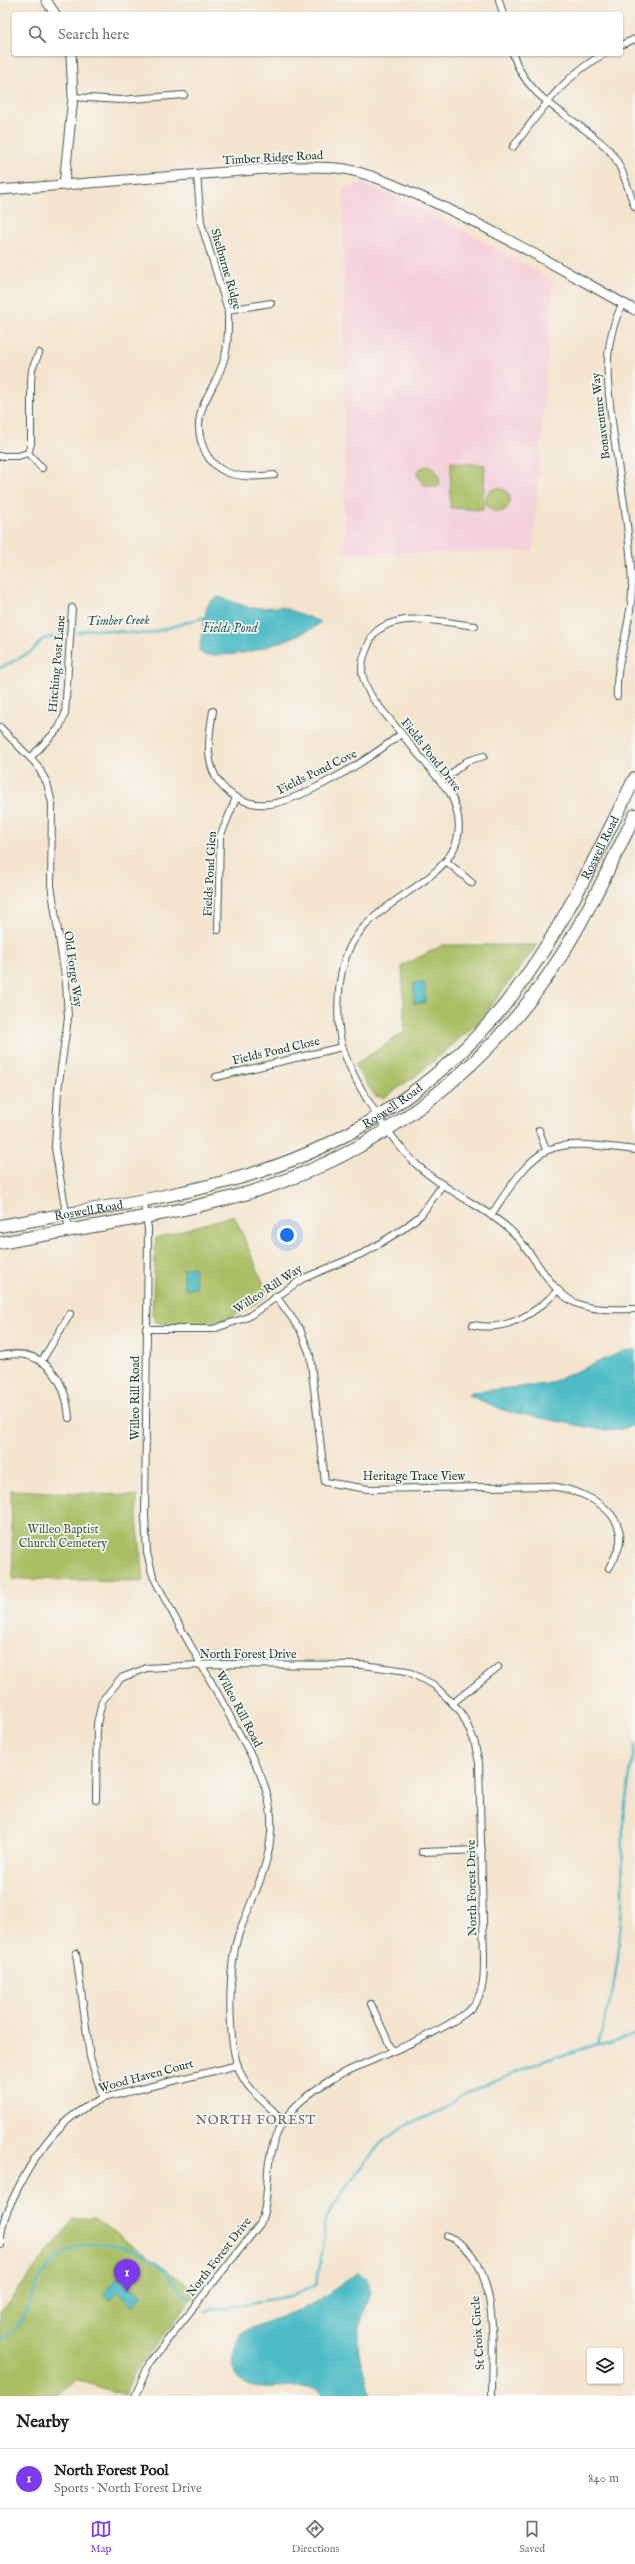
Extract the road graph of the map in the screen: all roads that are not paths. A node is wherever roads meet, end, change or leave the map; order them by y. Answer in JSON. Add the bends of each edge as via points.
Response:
{"nodes":[{"id":1,"x":46,"y":0,"type":"edge"},
{"id":2,"x":499,"y":0,"type":"edge"},
{"id":3,"x":54,"y":12,"type":"edge"},
{"id":4,"x":502,"y":12,"type":"edge"},
{"id":5,"x":635,"y":39,"type":"edge"},
{"id":6,"x":623,"y":44,"type":"edge"},
{"id":7,"x":70,"y":56,"type":"edge"},
{"id":8,"x":514,"y":56,"type":"edge"},
{"id":9,"x":601,"y":56,"type":"edge"},
{"id":10,"x":184,"y":95,"type":"dead end"},
{"id":11,"x":73,"y":97,"type":"junction"},
{"id":12,"x":547,"y":102,"type":"junction"},
{"id":13,"x":513,"y":147,"type":"dead end"},
{"id":14,"x":197,"y":175,"type":"junction"},
{"id":15,"x":64,"y":185,"type":"junction"},
{"id":16,"x":0,"y":190,"type":"edge"},
{"id":17,"x":635,"y":207,"type":"edge"},
{"id":18,"x":271,"y":303,"type":"dead end"},
{"id":19,"x":623,"y":303,"type":"junction"},
{"id":20,"x":228,"y":310,"type":"junction"},
{"id":21,"x":635,"y":310,"type":"edge"},
{"id":22,"x":39,"y":353,"type":"dead end"},
{"id":23,"x":28,"y":453,"type":"junction"},
{"id":24,"x":0,"y":456,"type":"edge"},
{"id":25,"x":42,"y":468,"type":"dead end"},
{"id":26,"x":274,"y":475,"type":"dead end"},
{"id":27,"x":72,"y":608,"type":"dead end"},
{"id":28,"x":475,"y":626,"type":"dead end"},
{"id":29,"x":617,"y":696,"type":"dead end"},
{"id":30,"x":213,"y":712,"type":"dead end"},
{"id":31,"x":0,"y":727,"type":"edge"},
{"id":32,"x":400,"y":734,"type":"junction"},
{"id":33,"x":484,"y":756,"type":"dead end"},
{"id":34,"x":30,"y":757,"type":"junction"},
{"id":35,"x":635,"y":778,"type":"edge"},
{"id":36,"x":441,"y":782,"type":"junction"},
{"id":37,"x":632,"y":792,"type":"edge"},
{"id":38,"x":236,"y":798,"type":"junction"},
{"id":39,"x":635,"y":815,"type":"edge"},
{"id":40,"x":446,"y":862,"type":"junction"},
{"id":41,"x":472,"y":883,"type":"dead end"},
{"id":42,"x":218,"y":930,"type":"dead end"},
{"id":43,"x":342,"y":1047,"type":"junction"},
{"id":44,"x":216,"y":1077,"type":"dead end"},
{"id":45,"x":379,"y":1115,"type":"junction"},
{"id":46,"x":388,"y":1130,"type":"junction"},
{"id":47,"x":539,"y":1130,"type":"dead end"},
{"id":48,"x":546,"y":1150,"type":"junction"},
{"id":49,"x":635,"y":1150,"type":"edge"},
{"id":50,"x":443,"y":1184,"type":"junction"},
{"id":51,"x":143,"y":1199,"type":"junction"},
{"id":52,"x":66,"y":1213,"type":"junction"},
{"id":53,"x":146,"y":1215,"type":"junction"},
{"id":54,"x":491,"y":1215,"type":"junction"},
{"id":55,"x":0,"y":1226,"type":"edge"},
{"id":56,"x":69,"y":1230,"type":"junction"},
{"id":57,"x":0,"y":1243,"type":"edge"},
{"id":58,"x":558,"y":1290,"type":"junction"},
{"id":59,"x":276,"y":1296,"type":"junction"},
{"id":60,"x":635,"y":1309,"type":"edge"},
{"id":61,"x":70,"y":1314,"type":"dead end"},
{"id":62,"x":473,"y":1325,"type":"dead end"},
{"id":63,"x":146,"y":1329,"type":"junction"},
{"id":64,"x":0,"y":1356,"type":"edge"},
{"id":65,"x":41,"y":1362,"type":"junction"},
{"id":66,"x":69,"y":1418,"type":"dead end"},
{"id":67,"x":609,"y":1568,"type":"dead end"},
{"id":68,"x":203,"y":1664,"type":"junction"},
{"id":69,"x":498,"y":1667,"type":"dead end"},
{"id":70,"x":453,"y":1703,"type":"junction"},
{"id":71,"x":96,"y":1800,"type":"dead end"},
{"id":72,"x":482,"y":1850,"type":"junction"},
{"id":73,"x":422,"y":1852,"type":"dead end"},
{"id":74,"x":76,"y":1953,"type":"dead end"},
{"id":75,"x":372,"y":2004,"type":"dead end"},
{"id":76,"x":392,"y":2050,"type":"junction"},
{"id":77,"x":238,"y":2064,"type":"junction"},
{"id":78,"x":103,"y":2098,"type":"junction"},
{"id":79,"x":283,"y":2120,"type":"junction"},
{"id":80,"x":447,"y":2236,"type":"dead end"},
{"id":81,"x":1,"y":2245,"type":"edge"},
{"id":82,"x":135,"y":2396,"type":"edge"},
{"id":83,"x":492,"y":2396,"type":"edge"}],
"edges":[{"from":1,"to":3,"type":"street"},
{"from":2,"to":4,"type":"street"},
{"from":5,"to":6,"type":"street"},
{"from":7,"to":11,"type":"street"},
{"from":8,"to":12,"type":"street","via":[[524,79]]},
{"from":9,"to":12,"type":"street","via":[[572,76]]},
{"from":10,"to":11,"type":"street","via":[[120,100]]},
{"from":11,"to":15,"type":"street"},
{"from":12,"to":13,"type":"street"},
{"from":12,"to":17,"type":"street","via":[[608,150],[621,170]]},
{"from":14,"to":15,"type":"street","name":"Timber Ridge Road"},
{"from":14,"to":19,"type":"street","name":"Timber Ridge Road","via":[[318,166],[346,169],[370,176],[466,217]]},
{"from":14,"to":20,"type":"street","name":"Shelburne Ridge","via":[[201,223]]},
{"from":15,"to":16,"type":"street","name":"Timber Ridge Road"},
{"from":18,"to":20,"type":"street"},
{"from":19,"to":21,"type":"street","name":"Timber Ridge Road"},
{"from":19,"to":29,"type":"street","name":"Bonaventure Way","via":[[611,332],[606,371],[632,581],[630,622],[618,674]]},
{"from":20,"to":26,"type":"street","name":"Shelburne Ridge","via":[[225,356],[202,407],[198,424],[200,440],[207,457],[218,468],[230,474],[247,477]]},
{"from":22,"to":23,"type":"street","via":[[32,369],[31,444]]},
{"from":23,"to":24,"type":"street"},
{"from":23,"to":25,"type":"street"},
{"from":27,"to":34,"type":"street","name":"Hitching Post Lane","via":[[65,714],[59,728]]},
{"from":28,"to":32,"type":"street","name":"Fields Pond Drive","via":[[404,621],[385,626],[372,636],[362,662],[363,682]]},
{"from":30,"to":38,"type":"street","name":"Fields Pond Cove","via":[[208,751],[212,771],[224,788]]},
{"from":31,"to":34,"type":"street","name":"Old Forge Way"},
{"from":32,"to":36,"type":"street","name":"Fields Pond Drive"},
{"from":32,"to":38,"type":"street","name":"Fields Pond Cove","via":[[357,767],[283,803],[254,804]]},
{"from":33,"to":36,"type":"street","via":[[467,761]]},
{"from":34,"to":52,"type":"street","name":"Old Forge Way","via":[[47,784],[52,804],[51,885],[66,983],[68,1018],[55,1127],[58,1168]]},
{"from":35,"to":37,"type":"highway","name":"Roswell Road"},
{"from":36,"to":40,"type":"street","name":"Fields Pond Drive","via":[[455,804],[459,827],[453,853]]},
{"from":37,"to":45,"type":"highway","name":"Roswell Road","via":[[545,948],[510,998],[447,1064]]},
{"from":38,"to":42,"type":"street","name":"Fields Pond Glen","via":[[220,837]]},
{"from":39,"to":46,"type":"highway","name":"Roswell Road","via":[[572,938],[525,1006],[473,1064],[448,1086]]},
{"from":40,"to":41,"type":"street"},
{"from":40,"to":43,"type":"street","name":"Fields Pond Drive","via":[[371,919],[354,941],[341,976]]},
{"from":43,"to":44,"type":"street","name":"Fields Pond Close"},
{"from":43,"to":45,"type":"street","name":"Fields Pond Drive","via":[[357,1080]]},
{"from":45,"to":46,"type":"street","name":"Fields Pond Drive"},
{"from":45,"to":51,"type":"highway","name":"Roswell Road","via":[[326,1145],[254,1174]]},
{"from":46,"to":50,"type":"street","name":"Fields Pond Drive","via":[[415,1163]]},
{"from":46,"to":53,"type":"highway","name":"Roswell Road","via":[[336,1159],[275,1185],[220,1201]]},
{"from":47,"to":48,"type":"street"},
{"from":48,"to":49,"type":"street","via":[[560,1145],[585,1144]]},
{"from":48,"to":54,"type":"street","via":[[519,1173]]},
{"from":50,"to":54,"type":"street","name":"Fields Pond Drive"},
{"from":50,"to":59,"type":"street","name":"Willeo Rill Way","via":[[421,1215],[403,1229],[366,1252],[302,1278]]},
{"from":51,"to":52,"type":"highway","name":"Roswell Road"},
{"from":51,"to":53,"type":"street","name":"Willeo Rill Road"},
{"from":52,"to":55,"type":"highway","name":"Roswell Road"},
{"from":52,"to":56,"type":"street","name":"Old Forge Way"},
{"from":53,"to":56,"type":"highway","name":"Roswell Road"},
{"from":53,"to":63,"type":"street","name":"Willeo Rill Road"},
{"from":54,"to":58,"type":"street","name":"Fields Pond Drive","via":[[518,1238]]},
{"from":56,"to":57,"type":"highway","name":"Roswell Road"},
{"from":58,"to":60,"type":"street","name":"Fields Pond Drive","via":[[579,1305]]},
{"from":58,"to":62,"type":"street","via":[[525,1318],[497,1326]]},
{"from":59,"to":63,"type":"street","name":"Willeo Rill Way","via":[[248,1317],[222,1327],[190,1330]]},
{"from":59,"to":67,"type":"street","name":"Heritage Trace View","via":[[300,1329],[310,1355],[325,1482],[368,1489],[548,1486],[575,1490],[596,1502],[616,1522],[620,1534],[619,1545]]},
{"from":61,"to":65,"type":"street"},
{"from":63,"to":68,"type":"street","name":"Willeo Rill Road","via":[[147,1553],[159,1587]]},
{"from":64,"to":65,"type":"street","via":[[16,1354]]},
{"from":65,"to":66,"type":"street","via":[[61,1383],[66,1395]]},
{"from":68,"to":70,"type":"street","name":"North Forest Drive","via":[[382,1666],[407,1671],[422,1678]]},
{"from":68,"to":71,"type":"street","name":"North Forest Drive","via":[[138,1670],[120,1678],[110,1689],[102,1701],[97,1724]]},
{"from":68,"to":77,"type":"street","name":"Willeo Rill Road","via":[[259,1772],[272,1819],[265,1865],[232,1956],[230,1997]]},
{"from":69,"to":70,"type":"street"},
{"from":70,"to":72,"type":"street","name":"North Forest Drive","via":[[468,1725],[478,1752]]},
{"from":72,"to":73,"type":"street"},
{"from":72,"to":76,"type":"street","name":"North Forest Drive","via":[[484,1958],[480,1994],[469,2010],[452,2023]]},
{"from":74,"to":78,"type":"street","via":[[90,2057]]},
{"from":75,"to":76,"type":"street"},
{"from":76,"to":79,"type":"street","name":"North Forest Drive","via":[[322,2085],[293,2108]]},
{"from":77,"to":78,"type":"street","name":"Wood Haven Court"},
{"from":77,"to":79,"type":"street","name":"Willeo Rill Road","via":[[246,2082]]},
{"from":78,"to":81,"type":"street","name":"Wood Haven Court","via":[[86,2105],[64,2120],[39,2150],[2,2220]]},
{"from":79,"to":82,"type":"street","name":"North Forest Drive","via":[[271,2149],[266,2199],[260,2224],[150,2362]]},
{"from":80,"to":83,"type":"street","name":"St Croix Circle","via":[[466,2245],[484,2281],[492,2327]]}]}
